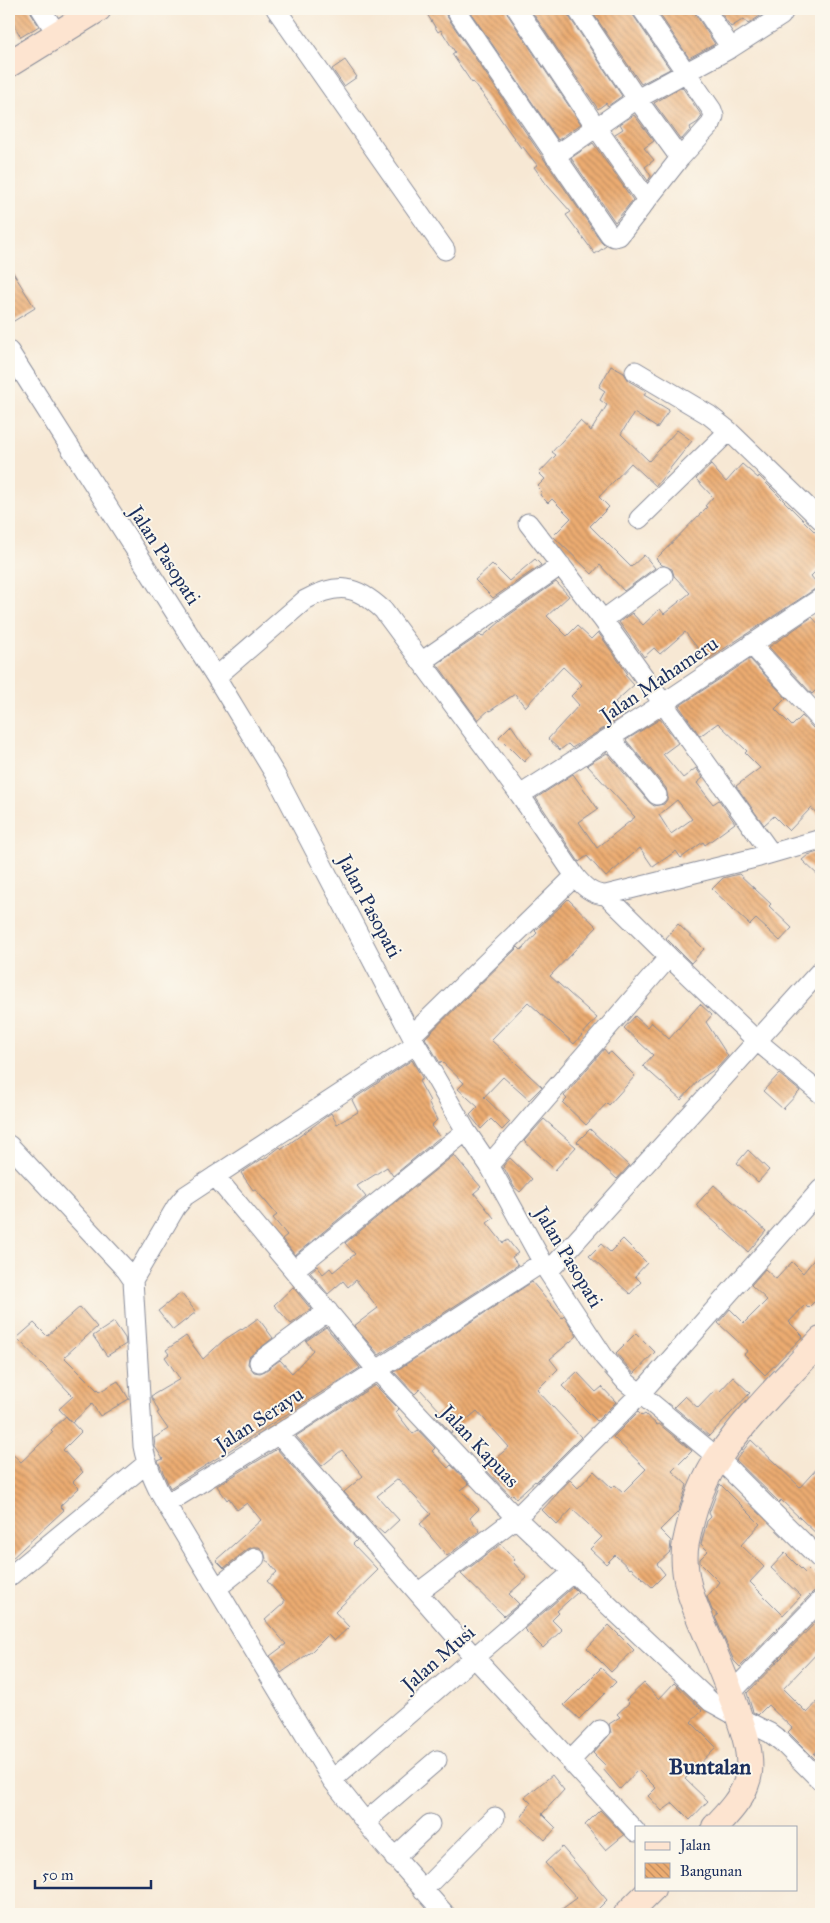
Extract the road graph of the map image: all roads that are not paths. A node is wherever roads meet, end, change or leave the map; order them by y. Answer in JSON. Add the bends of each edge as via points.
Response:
{"nodes":[{"id":1,"x":41,"y":9,"type":"edge"},
{"id":2,"x":98,"y":9,"type":"edge"},
{"id":3,"x":276,"y":9,"type":"edge"},
{"id":4,"x":455,"y":9,"type":"edge"},
{"id":5,"x":517,"y":9,"type":"edge"},
{"id":6,"x":577,"y":9,"type":"edge"},
{"id":7,"x":642,"y":9,"type":"edge"},
{"id":8,"x":705,"y":9,"type":"edge"},
{"id":9,"x":780,"y":11,"type":"edge"},
{"id":10,"x":57,"y":34,"type":"junction"},
{"id":11,"x":731,"y":48,"type":"junction"},
{"id":12,"x":9,"y":64,"type":"edge"},
{"id":13,"x":685,"y":72,"type":"junction"},
{"id":14,"x":637,"y":99,"type":"junction"},
{"id":15,"x":596,"y":127,"type":"junction"},
{"id":16,"x":555,"y":156,"type":"junction"},
{"id":17,"x":680,"y":158,"type":"junction"},
{"id":18,"x":647,"y":200,"type":"junction"},
{"id":19,"x":445,"y":250,"type":"dead end"},
{"id":20,"x":9,"y":351,"type":"edge"},
{"id":21,"x":635,"y":371,"type":"dead end"},
{"id":22,"x":729,"y":431,"type":"junction"},
{"id":23,"x":639,"y":519,"type":"dead end"},
{"id":24,"x":821,"y":520,"type":"edge"},
{"id":25,"x":528,"y":524,"type":"dead end"},
{"id":26,"x":561,"y":565,"type":"junction"},
{"id":27,"x":663,"y":576,"type":"dead end"},
{"id":28,"x":821,"y":598,"type":"edge"},
{"id":29,"x":603,"y":620,"type":"junction"},
{"id":30,"x":751,"y":644,"type":"junction"},
{"id":31,"x":421,"y":662,"type":"junction"},
{"id":32,"x":216,"y":677,"type":"junction"},
{"id":33,"x":664,"y":704,"type":"junction"},
{"id":34,"x":821,"y":720,"type":"edge"},
{"id":35,"x":610,"y":738,"type":"junction"},
{"id":36,"x":520,"y":795,"type":"junction"},
{"id":37,"x":658,"y":795,"type":"dead end"},
{"id":38,"x":821,"y":839,"type":"edge"},
{"id":39,"x":771,"y":853,"type":"junction"},
{"id":40,"x":574,"y":876,"type":"junction"},
{"id":41,"x":606,"y":895,"type":"junction"},
{"id":42,"x":669,"y":957,"type":"junction"},
{"id":43,"x":821,"y":970,"type":"edge"},
{"id":44,"x":414,"y":1040,"type":"junction"},
{"id":45,"x":757,"y":1041,"type":"junction"},
{"id":46,"x":821,"y":1094,"type":"edge"},
{"id":47,"x":466,"y":1131,"type":"junction"},
{"id":48,"x":11,"y":1147,"type":"edge"},
{"id":49,"x":489,"y":1165,"type":"junction"},
{"id":50,"x":215,"y":1176,"type":"junction"},
{"id":51,"x":821,"y":1189,"type":"edge"},
{"id":52,"x":545,"y":1267,"type":"junction"},
{"id":53,"x":294,"y":1270,"type":"junction"},
{"id":54,"x":133,"y":1280,"type":"junction"},
{"id":55,"x":328,"y":1311,"type":"junction"},
{"id":56,"x":821,"y":1340,"type":"edge"},
{"id":57,"x":259,"y":1362,"type":"dead end"},
{"id":58,"x":376,"y":1369,"type":"junction"},
{"id":59,"x":640,"y":1394,"type":"junction"},
{"id":60,"x":279,"y":1434,"type":"junction"},
{"id":61,"x":718,"y":1458,"type":"junction"},
{"id":62,"x":146,"y":1464,"type":"junction"},
{"id":63,"x":166,"y":1504,"type":"junction"},
{"id":64,"x":516,"y":1518,"type":"junction"},
{"id":65,"x":255,"y":1558,"type":"dead end"},
{"id":66,"x":821,"y":1560,"type":"edge"},
{"id":67,"x":574,"y":1571,"type":"junction"},
{"id":68,"x":9,"y":1577,"type":"edge"},
{"id":69,"x":217,"y":1588,"type":"junction"},
{"id":70,"x":419,"y":1592,"type":"junction"},
{"id":71,"x":821,"y":1600,"type":"edge"},
{"id":72,"x":474,"y":1657,"type":"junction"},
{"id":73,"x":731,"y":1693,"type":"junction"},
{"id":74,"x":740,"y":1718,"type":"junction"},
{"id":75,"x":600,"y":1730,"type":"dead end"},
{"id":76,"x":437,"y":1760,"type":"dead end"},
{"id":77,"x":570,"y":1762,"type":"junction"},
{"id":78,"x":332,"y":1780,"type":"junction"},
{"id":79,"x":821,"y":1781,"type":"edge"},
{"id":80,"x":495,"y":1817,"type":"dead end"},
{"id":81,"x":365,"y":1822,"type":"junction"},
{"id":82,"x":430,"y":1824,"type":"dead end"},
{"id":83,"x":716,"y":1826,"type":"edge"},
{"id":84,"x":635,"y":1831,"type":"edge"},
{"id":85,"x":394,"y":1858,"type":"junction"},
{"id":86,"x":423,"y":1890,"type":"junction"},
{"id":87,"x":651,"y":1890,"type":"edge"},
{"id":88,"x":445,"y":1914,"type":"edge"},
{"id":89,"x":627,"y":1914,"type":"edge"}],
"edges":[{"from":1,"to":10,"type":"street"},
{"from":2,"to":10,"type":"main road"},
{"from":3,"to":19,"type":"street"},
{"from":4,"to":16,"type":"street"},
{"from":5,"to":15,"type":"street"},
{"from":6,"to":14,"type":"street"},
{"from":7,"to":13,"type":"street"},
{"from":8,"to":11,"type":"street"},
{"from":9,"to":11,"type":"street"},
{"from":10,"to":12,"type":"main road"},
{"from":11,"to":13,"type":"street"},
{"from":13,"to":14,"type":"street"},
{"from":13,"to":17,"type":"street","via":[[714,116],[711,124]]},
{"from":14,"to":15,"type":"street"},
{"from":14,"to":17,"type":"street"},
{"from":15,"to":16,"type":"street"},
{"from":15,"to":18,"type":"street"},
{"from":16,"to":18,"type":"street","via":[[612,236],[619,236]]},
{"from":17,"to":18,"type":"street"},
{"from":20,"to":32,"type":"street","name":"Jalan Pasopati"},
{"from":21,"to":22,"type":"street","via":[[709,415]]},
{"from":22,"to":23,"type":"street"},
{"from":22,"to":24,"type":"street"},
{"from":25,"to":26,"type":"street"},
{"from":26,"to":29,"type":"street"},
{"from":26,"to":31,"type":"street"},
{"from":27,"to":29,"type":"street"},
{"from":28,"to":30,"type":"street","name":"Jalan Mahameru"},
{"from":29,"to":33,"type":"street"},
{"from":30,"to":33,"type":"street","name":"Jalan Mahameru"},
{"from":30,"to":34,"type":"street"},
{"from":31,"to":32,"type":"street","via":[[383,610],[367,595],[334,588],[305,600]]},
{"from":31,"to":36,"type":"street"},
{"from":32,"to":44,"type":"street","name":"Jalan Pasopati","via":[[276,776]]},
{"from":33,"to":35,"type":"street","name":"Jalan Mahameru"},
{"from":33,"to":39,"type":"street"},
{"from":35,"to":36,"type":"street","name":"Jalan Mahameru"},
{"from":35,"to":37,"type":"street"},
{"from":36,"to":40,"type":"street"},
{"from":38,"to":39,"type":"street"},
{"from":39,"to":41,"type":"street"},
{"from":40,"to":41,"type":"street","via":[[592,892]]},
{"from":40,"to":44,"type":"street"},
{"from":41,"to":42,"type":"street"},
{"from":42,"to":45,"type":"street"},
{"from":42,"to":49,"type":"street"},
{"from":43,"to":45,"type":"street","name":"Jalan Serayu"},
{"from":44,"to":47,"type":"street","name":"Jalan Pasopati"},
{"from":44,"to":50,"type":"street"},
{"from":45,"to":46,"type":"street"},
{"from":45,"to":52,"type":"street","name":"Jalan Serayu"},
{"from":47,"to":49,"type":"street","name":"Jalan Pasopati"},
{"from":47,"to":53,"type":"street"},
{"from":48,"to":54,"type":"street"},
{"from":49,"to":52,"type":"street","name":"Jalan Pasopati"},
{"from":50,"to":53,"type":"street","name":"Jalan Kapuas"},
{"from":50,"to":54,"type":"street","via":[[185,1196],[176,1207]]},
{"from":51,"to":59,"type":"street"},
{"from":52,"to":58,"type":"street","name":"Jalan Serayu"},
{"from":52,"to":59,"type":"street","name":"Jalan Pasopati","via":[[604,1357]]},
{"from":53,"to":55,"type":"street","name":"Jalan Kapuas"},
{"from":54,"to":62,"type":"street"},
{"from":55,"to":57,"type":"street"},
{"from":55,"to":58,"type":"street","name":"Jalan Kapuas"},
{"from":56,"to":61,"type":"main road"},
{"from":58,"to":60,"type":"street","name":"Jalan Serayu"},
{"from":58,"to":64,"type":"street","name":"Jalan Kapuas"},
{"from":59,"to":61,"type":"street","name":"Jalan Pasopati"},
{"from":59,"to":64,"type":"street"},
{"from":60,"to":63,"type":"street","name":"Jalan Serayu"},
{"from":60,"to":70,"type":"street"},
{"from":61,"to":66,"type":"street","name":"Jalan Pasopati"},
{"from":61,"to":73,"type":"main road","via":[[695,1504],[686,1544],[685,1567],[693,1601]]},
{"from":62,"to":63,"type":"street"},
{"from":62,"to":68,"type":"street"},
{"from":63,"to":69,"type":"street"},
{"from":64,"to":67,"type":"street","name":"Jalan Kapuas"},
{"from":64,"to":70,"type":"street"},
{"from":65,"to":69,"type":"street"},
{"from":67,"to":72,"type":"street","name":"Jalan Musi"},
{"from":67,"to":74,"type":"street","name":"Jalan Kapuas","via":[[711,1702]]},
{"from":69,"to":78,"type":"street"},
{"from":70,"to":72,"type":"street"},
{"from":71,"to":73,"type":"street"},
{"from":72,"to":77,"type":"street"},
{"from":72,"to":78,"type":"street","name":"Jalan Musi"},
{"from":73,"to":74,"type":"main road"},
{"from":74,"to":79,"type":"street","name":"Jalan Kapuas","via":[[782,1742]]},
{"from":74,"to":83,"type":"main road","via":[[749,1757],[747,1784],[731,1811]]},
{"from":75,"to":77,"type":"street"},
{"from":76,"to":81,"type":"street"},
{"from":77,"to":84,"type":"street"},
{"from":78,"to":81,"type":"street"},
{"from":80,"to":86,"type":"street"},
{"from":81,"to":85,"type":"street"},
{"from":82,"to":85,"type":"street"},
{"from":85,"to":86,"type":"street"},
{"from":86,"to":88,"type":"street"},
{"from":87,"to":89,"type":"main road"}]}
